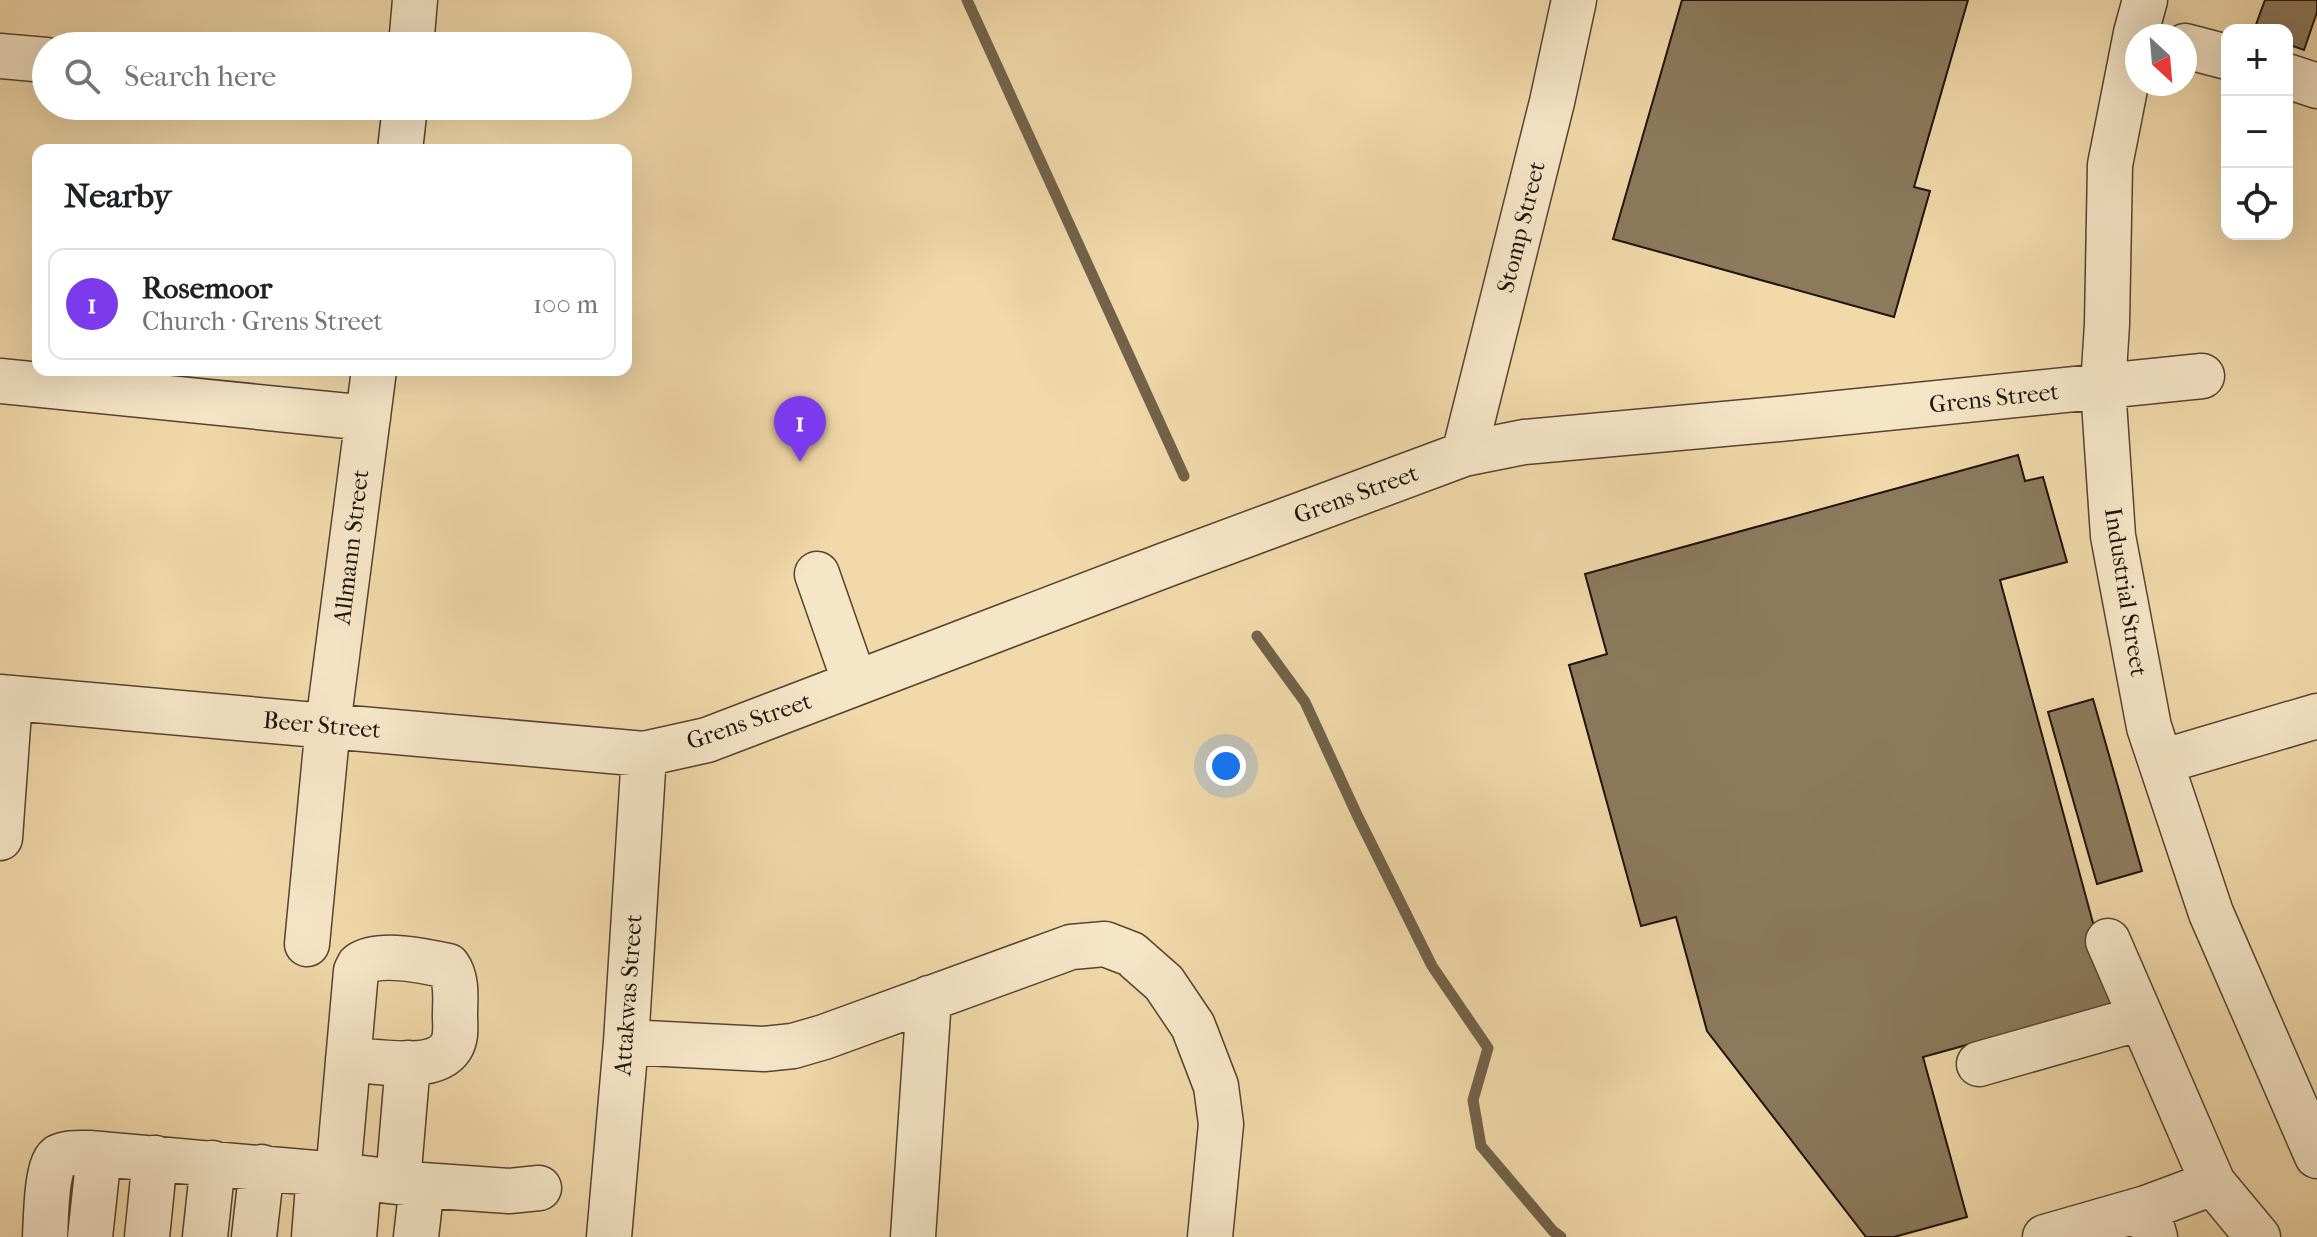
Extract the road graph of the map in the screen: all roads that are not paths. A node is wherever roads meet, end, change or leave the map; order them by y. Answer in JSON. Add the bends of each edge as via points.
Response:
{"nodes":[{"id":1,"x":415,"y":0,"type":"edge"},
{"id":2,"x":1574,"y":0,"type":"edge"},
{"id":3,"x":2143,"y":23,"type":"edge"},
{"id":4,"x":412,"y":32,"type":"edge"},
{"id":5,"x":2197,"y":49,"type":"edge"},
{"id":6,"x":2221,"y":55,"type":"edge"},
{"id":7,"x":0,"y":56,"type":"edge"},
{"id":8,"x":32,"y":59,"type":"edge"},
{"id":9,"x":2293,"y":78,"type":"edge"},
{"id":10,"x":2317,"y":86,"type":"edge"},
{"id":11,"x":403,"y":120,"type":"edge"},
{"id":12,"x":401,"y":144,"type":"edge"},
{"id":13,"x":373,"y":376,"type":"edge"},
{"id":14,"x":2202,"y":376,"type":"dead end"},
{"id":15,"x":0,"y":381,"type":"edge"},
{"id":16,"x":2103,"y":387,"type":"junction"},
{"id":17,"x":368,"y":418,"type":"junction"},
{"id":18,"x":1464,"y":454,"type":"junction"},
{"id":19,"x":817,"y":574,"type":"dead end"},
{"id":20,"x":855,"y":683,"type":"junction"},
{"id":21,"x":5,"y":698,"type":"edge"},
{"id":22,"x":2317,"y":716,"type":"edge"},
{"id":23,"x":328,"y":725,"type":"junction"},
{"id":24,"x":644,"y":754,"type":"junction"},
{"id":25,"x":2161,"y":762,"type":"junction"},
{"id":26,"x":0,"y":838,"type":"edge"},
{"id":27,"x":2108,"y":941,"type":"dead end"},
{"id":28,"x":307,"y":944,"type":"dead end"},
{"id":29,"x":929,"y":998,"type":"junction"},
{"id":30,"x":2141,"y":1018,"type":"junction"},
{"id":31,"x":626,"y":1042,"type":"junction"},
{"id":32,"x":348,"y":1059,"type":"junction"},
{"id":33,"x":408,"y":1063,"type":"junction"},
{"id":34,"x":1979,"y":1064,"type":"dead end"},
{"id":35,"x":99,"y":1154,"type":"junction"},
{"id":36,"x":2317,"y":1156,"type":"edge"},
{"id":37,"x":155,"y":1158,"type":"junction"},
{"id":38,"x":213,"y":1163,"type":"junction"},
{"id":39,"x":262,"y":1167,"type":"junction"},
{"id":40,"x":367,"y":1179,"type":"junction"},
{"id":41,"x":2213,"y":1183,"type":"junction"},
{"id":42,"x":539,"y":1188,"type":"dead end"},
{"id":43,"x":2151,"y":1223,"type":"edge"},
{"id":44,"x":45,"y":1237,"type":"edge"},
{"id":45,"x":90,"y":1237,"type":"edge"},
{"id":46,"x":147,"y":1237,"type":"edge"},
{"id":47,"x":205,"y":1237,"type":"edge"},
{"id":48,"x":254,"y":1237,"type":"edge"},
{"id":49,"x":314,"y":1237,"type":"edge"},
{"id":50,"x":354,"y":1237,"type":"edge"},
{"id":51,"x":416,"y":1237,"type":"edge"},
{"id":52,"x":609,"y":1237,"type":"edge"},
{"id":53,"x":913,"y":1237,"type":"edge"},
{"id":54,"x":1210,"y":1237,"type":"edge"},
{"id":55,"x":2045,"y":1237,"type":"edge"},
{"id":56,"x":2258,"y":1237,"type":"edge"}],
"edges":[{"from":1,"to":4,"type":"street"},
{"from":2,"to":18,"type":"street","name":"Stomp Street"},
{"from":3,"to":16,"type":"street","name":"Industrial Street","via":[[2110,165]]},
{"from":5,"to":6,"type":"street"},
{"from":7,"to":8,"type":"street"},
{"from":9,"to":10,"type":"street"},
{"from":11,"to":12,"type":"street"},
{"from":13,"to":17,"type":"street","name":"Allmann Street"},
{"from":14,"to":16,"type":"street","name":"Grens Street"},
{"from":15,"to":17,"type":"street"},
{"from":16,"to":18,"type":"street","name":"Grens Street","via":[[1524,442]]},
{"from":16,"to":25,"type":"street","name":"Industrial Street","via":[[2113,536],[2149,727]]},
{"from":17,"to":23,"type":"street","name":"Allmann Street"},
{"from":18,"to":20,"type":"street","name":"Grens Street"},
{"from":19,"to":20,"type":"street"},
{"from":20,"to":24,"type":"street","name":"Grens Street","via":[[707,740]]},
{"from":21,"to":23,"type":"street","name":"Beer Street"},
{"from":21,"to":26,"type":"street"},
{"from":22,"to":25,"type":"street"},
{"from":23,"to":24,"type":"street","name":"Beer Street"},
{"from":23,"to":28,"type":"street","name":"Allmann Street"},
{"from":24,"to":31,"type":"street","name":"Attakwas Street"},
{"from":25,"to":36,"type":"street","name":"Industrial Street","via":[[2211,913]]},
{"from":27,"to":30,"type":"street"},
{"from":29,"to":31,"type":"street","via":[[793,1046]]},
{"from":29,"to":53,"type":"street"},
{"from":29,"to":54,"type":"street","via":[[1071,947],[1105,944],[1131,954],[1164,983],[1193,1026],[1216,1086],[1221,1124]]},
{"from":30,"to":34,"type":"street"},
{"from":30,"to":41,"type":"street"},
{"from":31,"to":52,"type":"street","name":"Attakwas Street"},
{"from":32,"to":33,"type":"street"},
{"from":32,"to":33,"type":"street","via":[[359,965],[373,959],[448,966],[455,980],[451,1048],[428,1062]]},
{"from":32,"to":40,"type":"street"},
{"from":33,"to":40,"type":"street"},
{"from":35,"to":37,"type":"street"},
{"from":35,"to":44,"type":"street","via":[[66,1154],[53,1163]]},
{"from":35,"to":45,"type":"street"},
{"from":37,"to":38,"type":"street"},
{"from":37,"to":46,"type":"street"},
{"from":38,"to":39,"type":"street"},
{"from":38,"to":47,"type":"street"},
{"from":39,"to":40,"type":"street"},
{"from":39,"to":48,"type":"street"},
{"from":40,"to":42,"type":"street","via":[[509,1191]]},
{"from":40,"to":49,"type":"street"},
{"from":40,"to":50,"type":"street"},
{"from":40,"to":51,"type":"street"},
{"from":41,"to":43,"type":"street"},
{"from":41,"to":56,"type":"street"},
{"from":43,"to":55,"type":"street"}]}
